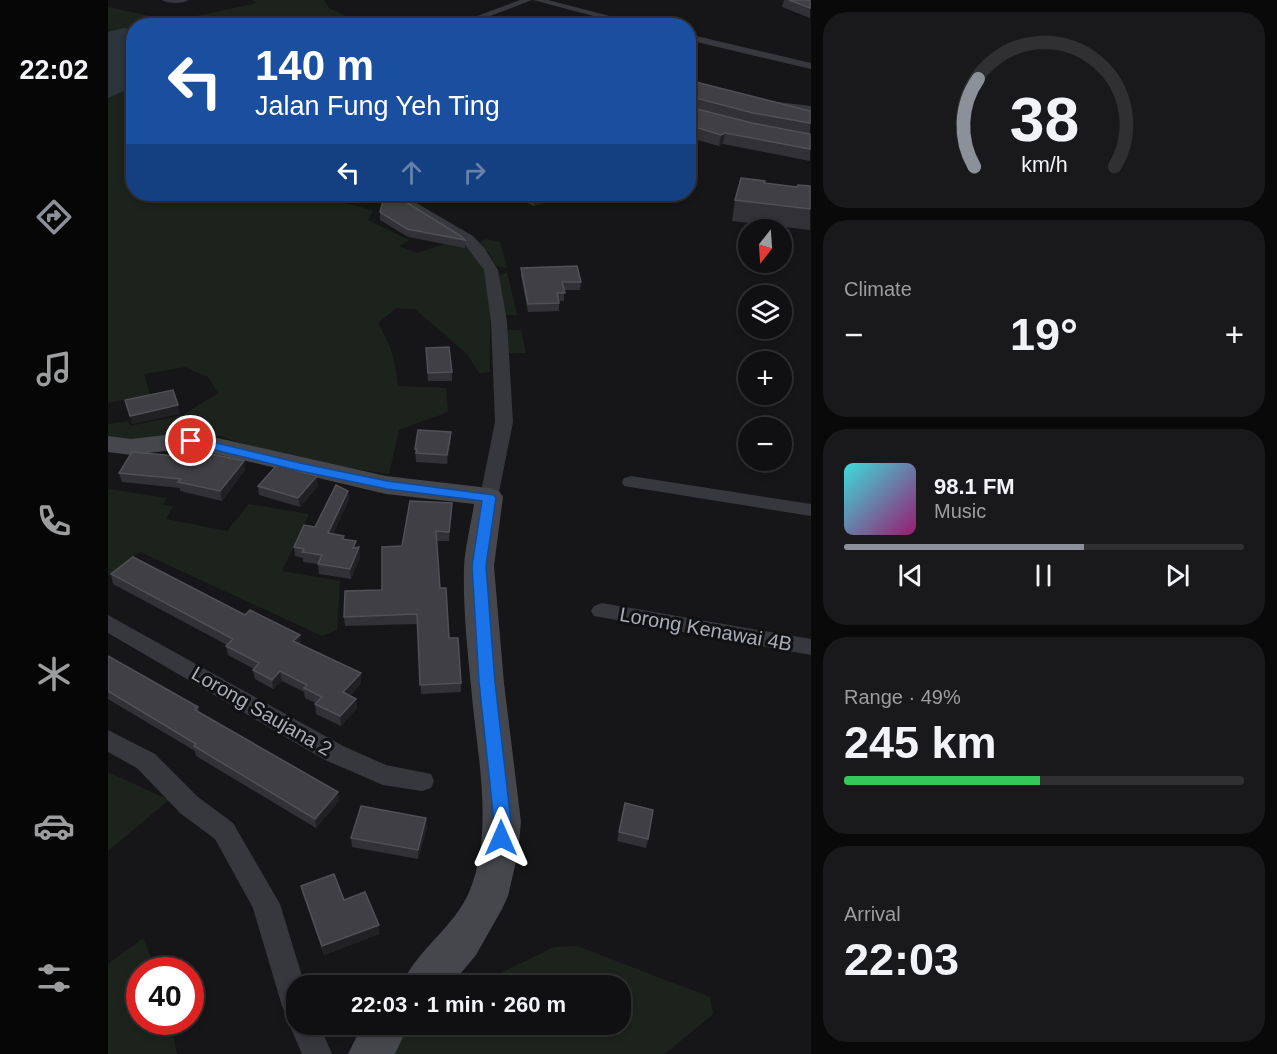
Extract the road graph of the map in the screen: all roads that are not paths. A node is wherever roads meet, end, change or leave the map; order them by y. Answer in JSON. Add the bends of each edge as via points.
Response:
{"nodes":[{"id":1,"x":166,"y":0,"type":"edge"},
{"id":2,"x":528,"y":0,"type":"edge"},
{"id":3,"x":537,"y":0,"type":"edge"},
{"id":4,"x":181,"y":1,"type":"edge"},
{"id":5,"x":166,"y":12,"type":"dead end"},
{"id":6,"x":477,"y":18,"type":"edge"},
{"id":7,"x":611,"y":18,"type":"edge"},
{"id":8,"x":696,"y":38,"type":"edge"},
{"id":9,"x":810,"y":66,"type":"edge"},
{"id":10,"x":765,"y":102,"type":"edge"},
{"id":11,"x":810,"y":109,"type":"edge"},
{"id":12,"x":790,"y":121,"type":"edge"},
{"id":13,"x":405,"y":201,"type":"edge"},
{"id":14,"x":108,"y":444,"type":"edge"},
{"id":15,"x":631,"y":482,"type":"dead end"},
{"id":16,"x":489,"y":498,"type":"junction"},
{"id":17,"x":810,"y":510,"type":"edge"},
{"id":18,"x":602,"y":611,"type":"dead end"},
{"id":19,"x":108,"y":622,"type":"edge"},
{"id":20,"x":810,"y":647,"type":"edge"},
{"id":21,"x":108,"y":740,"type":"edge"},
{"id":22,"x":422,"y":781,"type":"dead end"},
{"id":23,"x":288,"y":975,"type":"edge"},
{"id":24,"x":432,"y":975,"type":"edge"},
{"id":25,"x":309,"y":1035,"type":"edge"},
{"id":26,"x":381,"y":1035,"type":"edge"},
{"id":27,"x":317,"y":1054,"type":"edge"},
{"id":28,"x":370,"y":1054,"type":"edge"}],
"edges":[{"from":1,"to":4,"type":"street"},
{"from":2,"to":6,"type":"street"},
{"from":3,"to":7,"type":"street"},
{"from":4,"to":5,"type":"street"},
{"from":8,"to":9,"type":"street"},
{"from":10,"to":11,"type":"street"},
{"from":11,"to":12,"type":"street"},
{"from":13,"to":16,"type":"street","via":[[468,239],[491,270],[499,322],[504,422]]},
{"from":14,"to":16,"type":"street","via":[[131,447],[191,441],[387,485]]},
{"from":15,"to":17,"type":"street"},
{"from":16,"to":24,"type":"street","via":[[479,566],[502,822],[499,853],[488,896],[462,941]]},
{"from":18,"to":20,"type":"street","name":"Lorong Kenawai 4B"},
{"from":19,"to":22,"type":"street","name":"Lorong Saujana 2","via":[[334,753],[383,775]]},
{"from":21,"to":23,"type":"street","via":[[146,761],[189,805],[224,831],[266,904]]},
{"from":25,"to":27,"type":"street"},
{"from":26,"to":28,"type":"street"}]}
